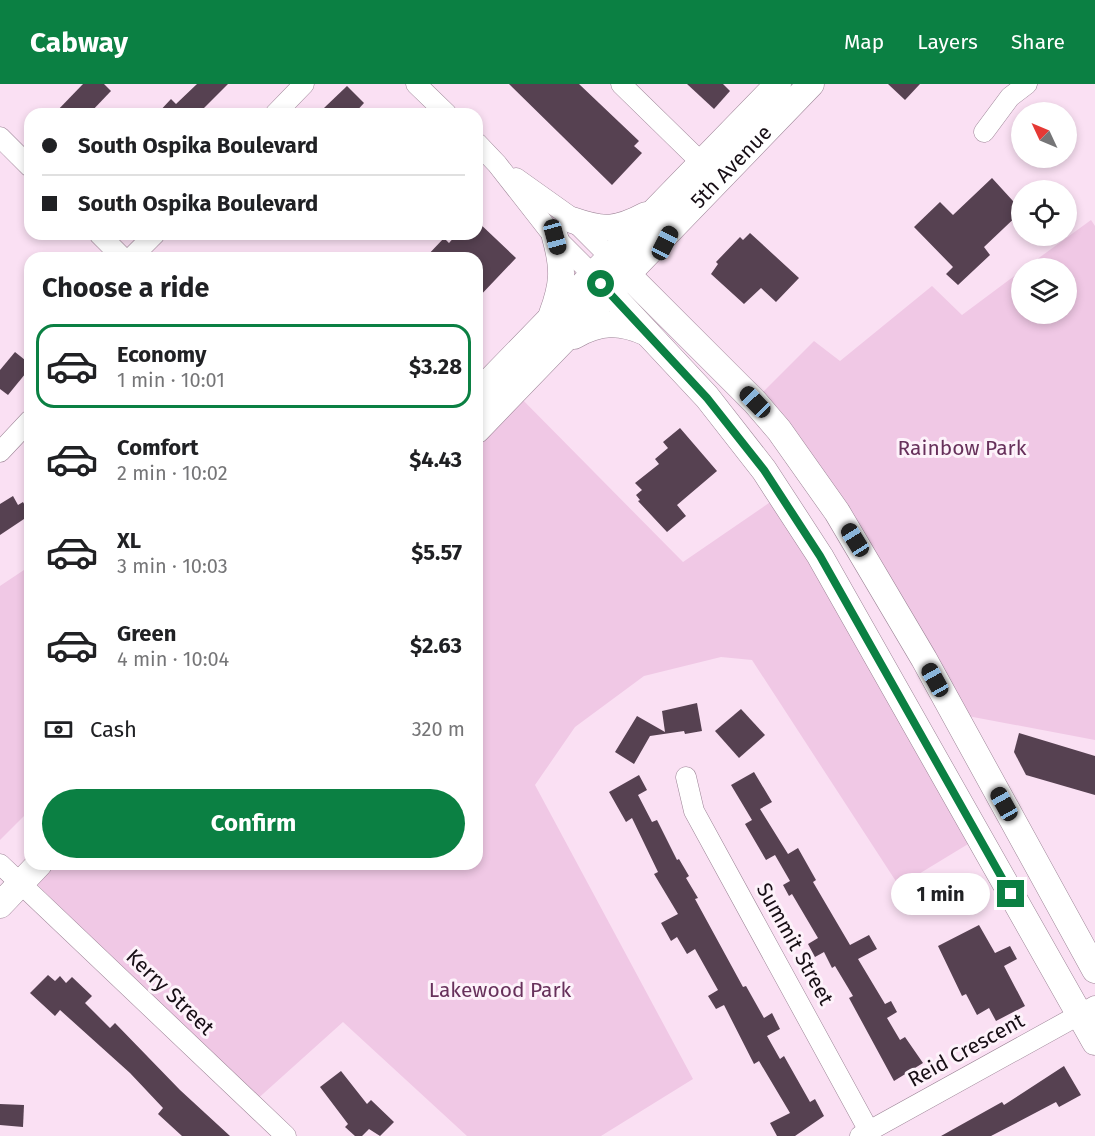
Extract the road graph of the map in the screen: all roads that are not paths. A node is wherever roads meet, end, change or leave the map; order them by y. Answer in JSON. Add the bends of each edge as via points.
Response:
{"nodes":[{"id":1,"x":304,"y":84,"type":"edge"},
{"id":2,"x":416,"y":84,"type":"edge"},
{"id":3,"x":621,"y":84,"type":"edge"},
{"id":4,"x":778,"y":84,"type":"edge"},
{"id":5,"x":811,"y":84,"type":"edge"},
{"id":6,"x":1027,"y":84,"type":"edge"},
{"id":7,"x":280,"y":108,"type":"edge"},
{"id":8,"x":441,"y":108,"type":"edge"},
{"id":9,"x":984,"y":132,"type":"dead end"},
{"id":10,"x":0,"y":137,"type":"edge"},
{"id":11,"x":483,"y":149,"type":"edge"},
{"id":12,"x":24,"y":160,"type":"edge"},
{"id":13,"x":710,"y":171,"type":"junction"},
{"id":14,"x":665,"y":217,"type":"junction"},
{"id":15,"x":563,"y":228,"type":"junction"},
{"id":16,"x":105,"y":240,"type":"edge"},
{"id":17,"x":149,"y":240,"type":"edge"},
{"id":18,"x":117,"y":252,"type":"edge"},
{"id":19,"x":137,"y":252,"type":"edge"},
{"id":20,"x":610,"y":275,"type":"junction"},
{"id":21,"x":666,"y":312,"type":"junction"},
{"id":22,"x":551,"y":318,"type":"junction"},
{"id":23,"x":647,"y":333,"type":"junction"},
{"id":24,"x":561,"y":343,"type":"junction"},
{"id":25,"x":483,"y":388,"type":"edge"},
{"id":26,"x":483,"y":424,"type":"edge"},
{"id":27,"x":24,"y":425,"type":"edge"},
{"id":28,"x":3,"y":444,"type":"edge"},
{"id":29,"x":686,"y":777,"type":"dead end"},
{"id":30,"x":0,"y":864,"type":"edge"},
{"id":31,"x":33,"y":870,"type":"edge"},
{"id":32,"x":21,"y":883,"type":"junction"},
{"id":33,"x":0,"y":905,"type":"edge"},
{"id":34,"x":1095,"y":970,"type":"edge"},
{"id":35,"x":1088,"y":1011,"type":"edge"},
{"id":36,"x":1095,"y":1042,"type":"edge"},
{"id":37,"x":865,"y":1133,"type":"edge"},
{"id":38,"x":286,"y":1136,"type":"edge"}],
"edges":[{"from":1,"to":7,"type":"street"},
{"from":2,"to":8,"type":"street"},
{"from":3,"to":13,"type":"street"},
{"from":4,"to":13,"type":"main road","name":"5th Avenue"},
{"from":5,"to":13,"type":"main road","name":"5th Avenue"},
{"from":6,"to":9,"type":"street","via":[[1010,97]]},
{"from":10,"to":12,"type":"street"},
{"from":11,"to":15,"type":"street"},
{"from":13,"to":14,"type":"main road","name":"5th Avenue"},
{"from":14,"to":15,"type":"main road","via":[[610,229]]},
{"from":14,"to":20,"type":"main road","name":"5th Avenue"},
{"from":14,"to":21,"type":"main road","via":[[656,282]]},
{"from":15,"to":20,"type":"street"},
{"from":15,"to":22,"type":"main road","via":[[562,288]]},
{"from":16,"to":18,"type":"street"},
{"from":17,"to":19,"type":"street"},
{"from":20,"to":21,"type":"main road"},
{"from":20,"to":22,"type":"main road","name":"5th Avenue"},
{"from":20,"to":23,"type":"main road"},
{"from":20,"to":24,"type":"main road","name":"5th Avenue"},
{"from":21,"to":34,"type":"main road","via":[[779,430],[837,512],[924,659]]},
{"from":22,"to":25,"type":"main road","name":"5th Avenue"},
{"from":23,"to":24,"type":"main road","via":[[625,324],[601,324]]},
{"from":23,"to":35,"type":"main road","via":[[733,428],[764,470],[815,549]]},
{"from":24,"to":26,"type":"main road","name":"5th Avenue"},
{"from":27,"to":28,"type":"street"},
{"from":29,"to":37,"type":"street","name":"Summit Street","via":[[694,811]]},
{"from":30,"to":32,"type":"street","name":"Kerry Street"},
{"from":31,"to":32,"type":"main road"},
{"from":32,"to":33,"type":"main road"},
{"from":32,"to":38,"type":"street","name":"Kerry Street"},
{"from":35,"to":36,"type":"main road"},
{"from":35,"to":37,"type":"street","name":"Reid Crescent"}]}
